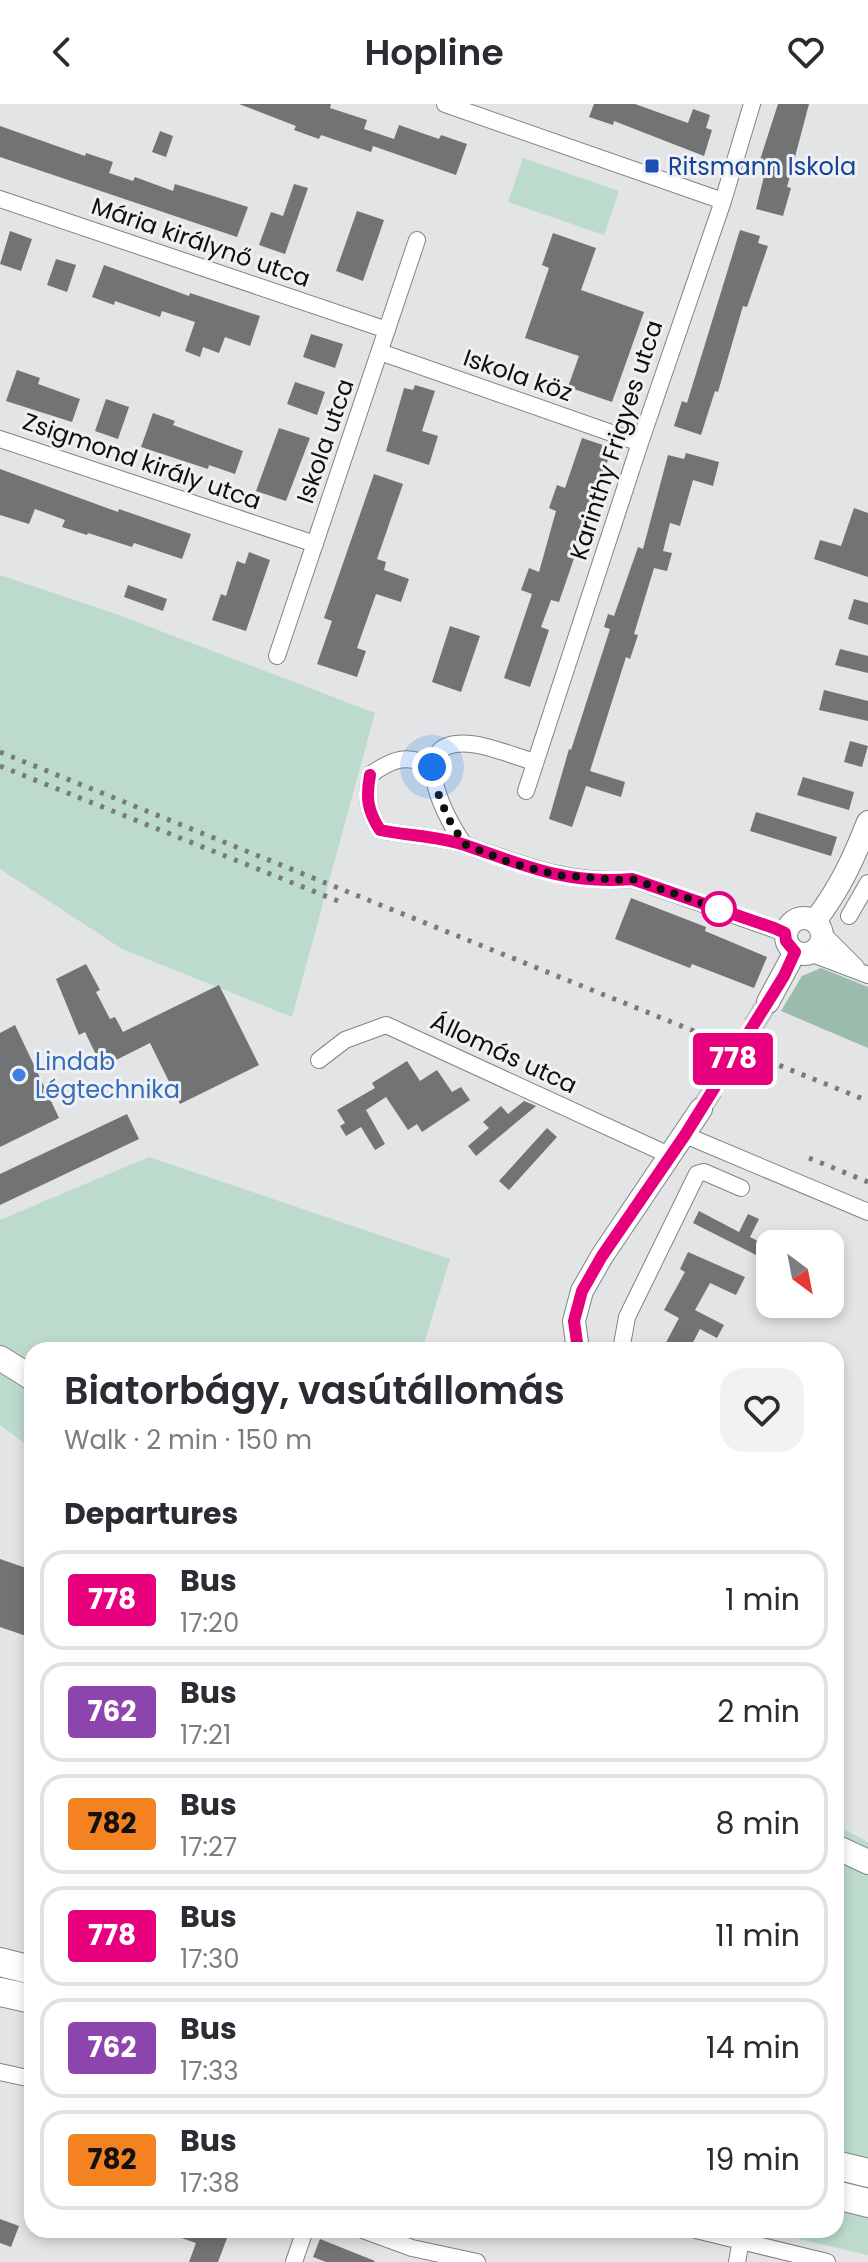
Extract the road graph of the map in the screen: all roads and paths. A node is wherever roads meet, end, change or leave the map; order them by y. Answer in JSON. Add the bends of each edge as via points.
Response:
{"nodes":[{"id":1,"x":445,"y":104,"type":"edge"},
{"id":2,"x":752,"y":104,"type":"edge"},
{"id":3,"x":0,"y":199,"type":"edge"},
{"id":4,"x":723,"y":201,"type":"junction"},
{"id":5,"x":417,"y":240,"type":"dead end"},
{"id":6,"x":387,"y":330,"type":"junction"},
{"id":7,"x":380,"y":352,"type":"junction"},
{"id":8,"x":0,"y":439,"type":"edge"},
{"id":9,"x":640,"y":443,"type":"junction"},
{"id":10,"x":315,"y":544,"type":"junction"},
{"id":11,"x":277,"y":656,"type":"dead end"},
{"id":12,"x":535,"y":762,"type":"junction"},
{"id":13,"x":432,"y":767,"type":"junction"},
{"id":14,"x":526,"y":791,"type":"dead end"},
{"id":15,"x":868,"y":822,"type":"edge"},
{"id":16,"x":464,"y":844,"type":"junction"},
{"id":17,"x":859,"y":871,"type":"edge"},
{"id":18,"x":868,"y":883,"type":"edge"},
{"id":19,"x":849,"y":916,"type":"dead end"},
{"id":20,"x":818,"y":927,"type":"junction"},
{"id":21,"x":797,"y":946,"type":"junction"},
{"id":22,"x":864,"y":973,"type":"edge"},
{"id":23,"x":768,"y":1002,"type":"tunnel mouth"},
{"id":24,"x":319,"y":1060,"type":"dead end"},
{"id":25,"x":701,"y":1109,"type":"tunnel mouth"},
{"id":26,"x":685,"y":1135,"type":"junction"},
{"id":27,"x":671,"y":1156,"type":"junction"},
{"id":28,"x":741,"y":1188,"type":"dead end"},
{"id":29,"x":868,"y":1212,"type":"edge"},
{"id":30,"x":577,"y":1342,"type":"edge"},
{"id":31,"x":623,"y":1342,"type":"edge"},
{"id":32,"x":0,"y":1358,"type":"edge"},
{"id":33,"x":24,"y":1373,"type":"edge"},
{"id":34,"x":844,"y":1851,"type":"edge"},
{"id":35,"x":868,"y":1862,"type":"edge"},
{"id":36,"x":0,"y":1962,"type":"edge"},
{"id":37,"x":24,"y":1968,"type":"edge"},
{"id":38,"x":0,"y":1992,"type":"edge"},
{"id":39,"x":24,"y":1997,"type":"edge"},
{"id":40,"x":0,"y":2072,"type":"edge"},
{"id":41,"x":24,"y":2077,"type":"edge"},
{"id":42,"x":844,"y":2167,"type":"edge"},
{"id":43,"x":868,"y":2173,"type":"edge"},
{"id":44,"x":844,"y":2197,"type":"edge"},
{"id":45,"x":868,"y":2203,"type":"edge"},
{"id":46,"x":302,"y":2238,"type":"edge"},
{"id":47,"x":385,"y":2238,"type":"edge"},
{"id":48,"x":732,"y":2238,"type":"edge"},
{"id":49,"x":741,"y":2240,"type":"junction"},
{"id":50,"x":294,"y":2262,"type":"edge"},
{"id":51,"x":477,"y":2262,"type":"edge"},
{"id":52,"x":737,"y":2262,"type":"edge"},
{"id":53,"x":827,"y":2262,"type":"edge"}],
"edges":[{"from":1,"to":4,"type":"street"},
{"from":2,"to":4,"type":"street","name":"Karinthy Frigyes utca"},
{"from":3,"to":6,"type":"street","name":"Mária királynő utca"},
{"from":4,"to":9,"type":"street","name":"Karinthy Frigyes utca"},
{"from":5,"to":6,"type":"street","name":"Iskola utca"},
{"from":6,"to":7,"type":"street","name":"Iskola utca"},
{"from":7,"to":9,"type":"street","name":"Iskola köz"},
{"from":7,"to":10,"type":"street","name":"Iskola utca"},
{"from":8,"to":10,"type":"street","name":"Zsigmond király utca"},
{"from":9,"to":12,"type":"street","name":"Karinthy Frigyes utca"},
{"from":10,"to":11,"type":"street","name":"Iskola utca"},
{"from":12,"to":13,"type":"street","via":[[455,744],[440,751]]},
{"from":12,"to":14,"type":"street","name":"Karinthy Frigyes utca"},
{"from":13,"to":16,"type":"street","via":[[448,818]]},
{"from":13,"to":16,"type":"street","via":[[417,759],[396,759],[370,775],[370,814],[380,830]]},
{"from":15,"to":17,"type":"street"},
{"from":16,"to":21,"type":"street","via":[[557,875],[632,879]]},
{"from":17,"to":20,"type":"street","via":[[837,892]]},
{"from":18,"to":19,"type":"street"},
{"from":20,"to":21,"type":"street","via":[[820,943]]},
{"from":20,"to":21,"type":"street","via":[[806,917],[789,924]]},
{"from":20,"to":22,"type":"street"},
{"from":21,"to":22,"type":"street"},
{"from":21,"to":23,"type":"street"},
{"from":24,"to":27,"type":"street","name":"Állomás utca","via":[[345,1040],[386,1025]]},
{"from":25,"to":26,"type":"street"},
{"from":26,"to":27,"type":"street"},
{"from":26,"to":29,"type":"street"},
{"from":27,"to":30,"type":"street","via":[[582,1291],[574,1321]]},
{"from":28,"to":31,"type":"street","via":[[704,1172],[697,1174],[627,1317]]},
{"from":32,"to":33,"type":"main road"},
{"from":34,"to":35,"type":"main road"},
{"from":36,"to":37,"type":"highway"},
{"from":38,"to":39,"type":"highway"},
{"from":40,"to":41,"type":"street"},
{"from":42,"to":43,"type":"highway"},
{"from":44,"to":45,"type":"highway"},
{"from":46,"to":50,"type":"street"},
{"from":47,"to":51,"type":"street"},
{"from":48,"to":49,"type":"street"},
{"from":49,"to":52,"type":"street"},
{"from":49,"to":53,"type":"street"}]}
